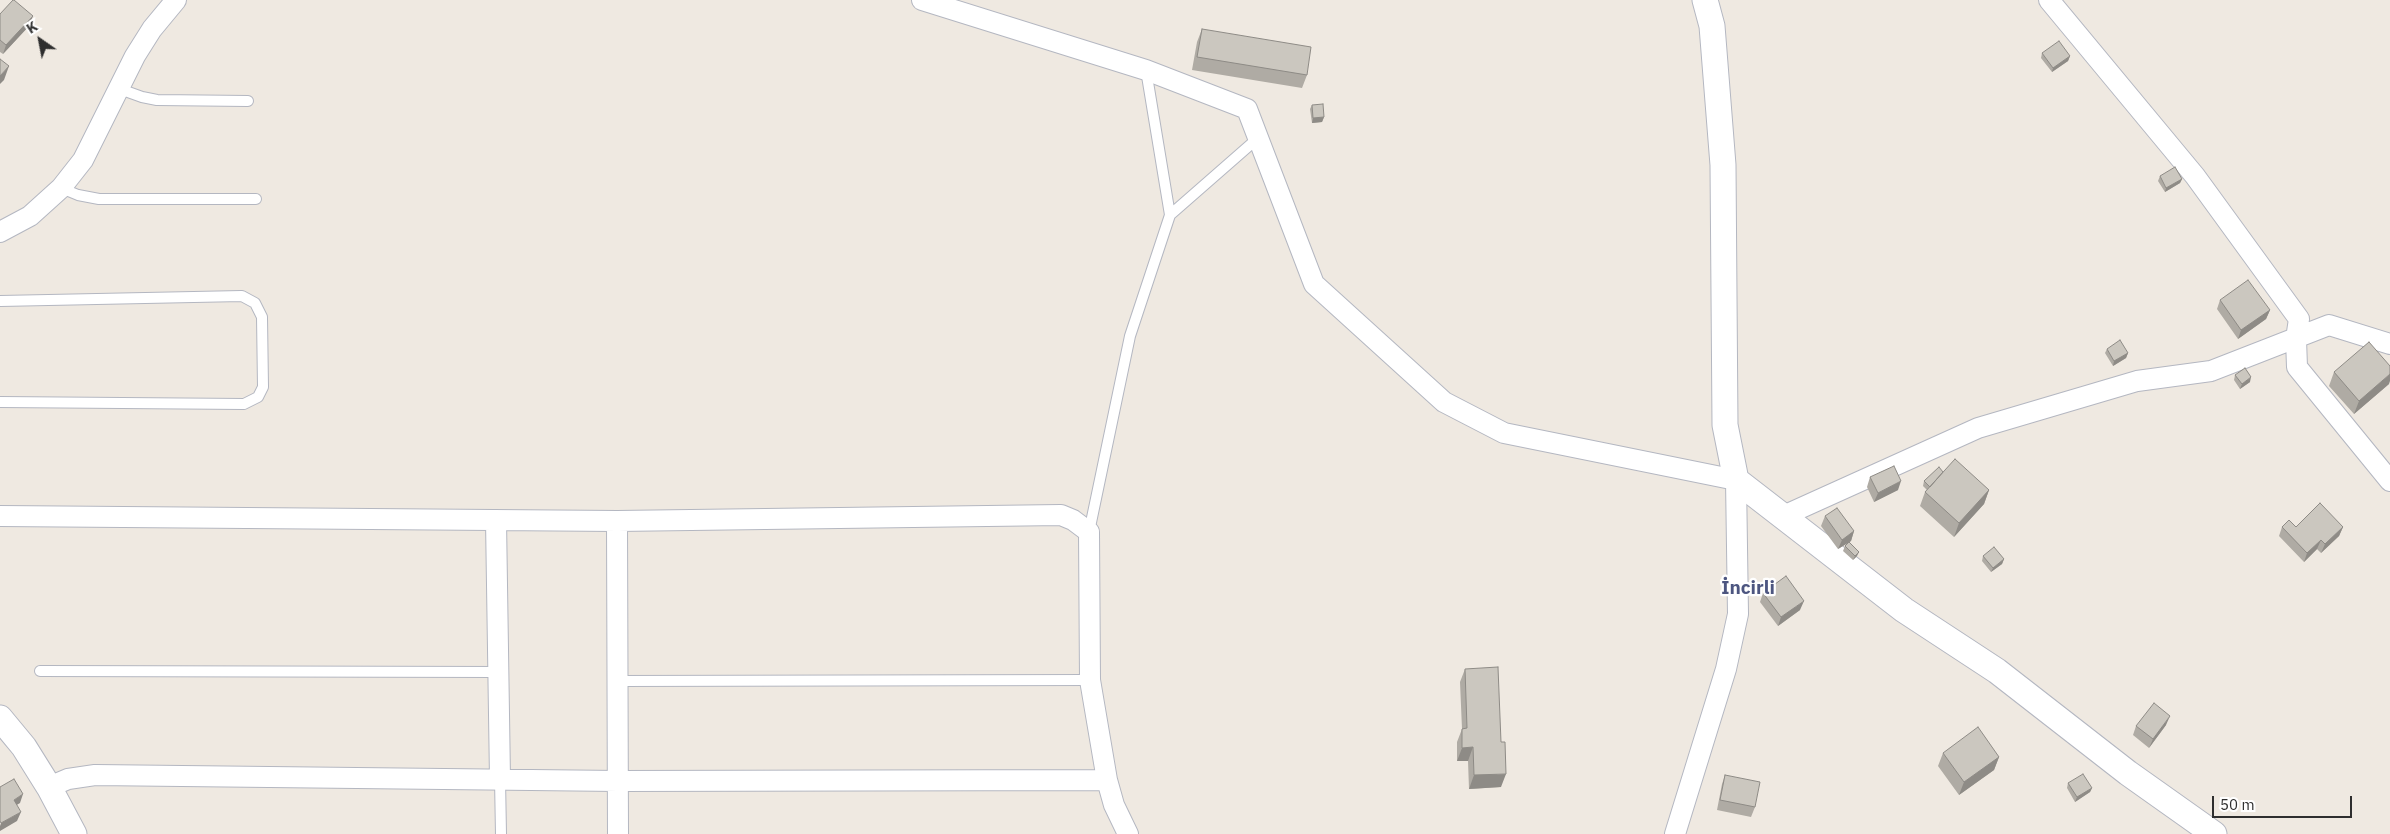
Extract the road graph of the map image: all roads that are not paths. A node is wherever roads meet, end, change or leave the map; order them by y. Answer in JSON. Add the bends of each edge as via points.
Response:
{"nodes":[{"id":1,"x":176,"y":0,"type":"edge"},
{"id":2,"x":922,"y":0,"type":"edge"},
{"id":3,"x":1704,"y":0,"type":"edge"},
{"id":4,"x":2049,"y":0,"type":"edge"},
{"id":5,"x":1146,"y":70,"type":"junction"},
{"id":6,"x":117,"y":88,"type":"junction"},
{"id":7,"x":248,"y":101,"type":"dead end"},
{"id":8,"x":1258,"y":138,"type":"junction"},
{"id":9,"x":61,"y":188,"type":"junction"},
{"id":10,"x":256,"y":199,"type":"dead end"},
{"id":11,"x":1170,"y":215,"type":"junction"},
{"id":12,"x":0,"y":232,"type":"edge"},
{"id":13,"x":0,"y":301,"type":"edge"},
{"id":14,"x":2296,"y":339,"type":"junction"},
{"id":15,"x":2390,"y":344,"type":"edge"},
{"id":16,"x":0,"y":402,"type":"edge"},
{"id":17,"x":1736,"y":480,"type":"junction"},
{"id":18,"x":2390,"y":481,"type":"edge"},
{"id":19,"x":0,"y":516,"type":"edge"},
{"id":20,"x":1780,"y":517,"type":"junction"},
{"id":21,"x":496,"y":520,"type":"junction"},
{"id":22,"x":617,"y":521,"type":"junction"},
{"id":23,"x":1089,"y":532,"type":"junction"},
{"id":24,"x":40,"y":672,"type":"dead end"},
{"id":25,"x":499,"y":672,"type":"junction"},
{"id":26,"x":1090,"y":680,"type":"junction"},
{"id":27,"x":618,"y":681,"type":"junction"},
{"id":28,"x":0,"y":718,"type":"edge"},
{"id":29,"x":500,"y":779,"type":"junction"},
{"id":30,"x":1107,"y":780,"type":"junction"},
{"id":31,"x":618,"y":781,"type":"junction"},
{"id":32,"x":49,"y":787,"type":"junction"},
{"id":33,"x":74,"y":834,"type":"edge"},
{"id":34,"x":501,"y":834,"type":"edge"},
{"id":35,"x":618,"y":834,"type":"edge"},
{"id":36,"x":1128,"y":834,"type":"edge"},
{"id":37,"x":1675,"y":834,"type":"edge"},
{"id":38,"x":2214,"y":834,"type":"edge"}],
"edges":[{"from":1,"to":6,"type":"street","via":[[152,29]]},
{"from":2,"to":5,"type":"street"},
{"from":3,"to":17,"type":"street","via":[[1712,26],[1723,165],[1725,426]]},
{"from":4,"to":14,"type":"street","via":[[2206,192],[2299,319]]},
{"from":5,"to":8,"type":"street","via":[[1247,109]]},
{"from":5,"to":11,"type":"lane"},
{"from":6,"to":7,"type":"lane","via":[[156,100]]},
{"from":6,"to":9,"type":"street","via":[[83,160]]},
{"from":8,"to":11,"type":"lane"},
{"from":8,"to":17,"type":"street","via":[[1314,284],[1444,402],[1504,434]]},
{"from":9,"to":10,"type":"lane","via":[[99,200]]},
{"from":9,"to":12,"type":"street","via":[[30,216]]},
{"from":11,"to":23,"type":"lane","via":[[1130,336]]},
{"from":13,"to":16,"type":"lane","via":[[242,296],[255,303],[262,316],[263,387],[258,397],[244,404]]},
{"from":14,"to":15,"type":"street","via":[[2328,325]]},
{"from":14,"to":18,"type":"street","via":[[2297,367]]},
{"from":14,"to":20,"type":"street","via":[[2211,371],[2137,381],[1978,428]]},
{"from":17,"to":20,"type":"street"},
{"from":17,"to":37,"type":"street","via":[[1738,614],[1726,669]]},
{"from":19,"to":21,"type":"street"},
{"from":20,"to":38,"type":"street","via":[[1904,610],[1997,671],[2128,773]]},
{"from":21,"to":22,"type":"street"},
{"from":21,"to":25,"type":"street"},
{"from":22,"to":23,"type":"street","via":[[1061,515]]},
{"from":22,"to":27,"type":"street"},
{"from":23,"to":26,"type":"street"},
{"from":24,"to":25,"type":"lane"},
{"from":25,"to":29,"type":"street"},
{"from":26,"to":27,"type":"lane"},
{"from":26,"to":30,"type":"street"},
{"from":27,"to":31,"type":"street"},
{"from":28,"to":32,"type":"street","via":[[24,747]]},
{"from":29,"to":31,"type":"street"},
{"from":29,"to":32,"type":"street","via":[[95,775],[68,779]]},
{"from":29,"to":34,"type":"lane"},
{"from":30,"to":31,"type":"street"},
{"from":30,"to":36,"type":"street","via":[[1114,805]]},
{"from":31,"to":35,"type":"street"},
{"from":32,"to":33,"type":"street"}]}
